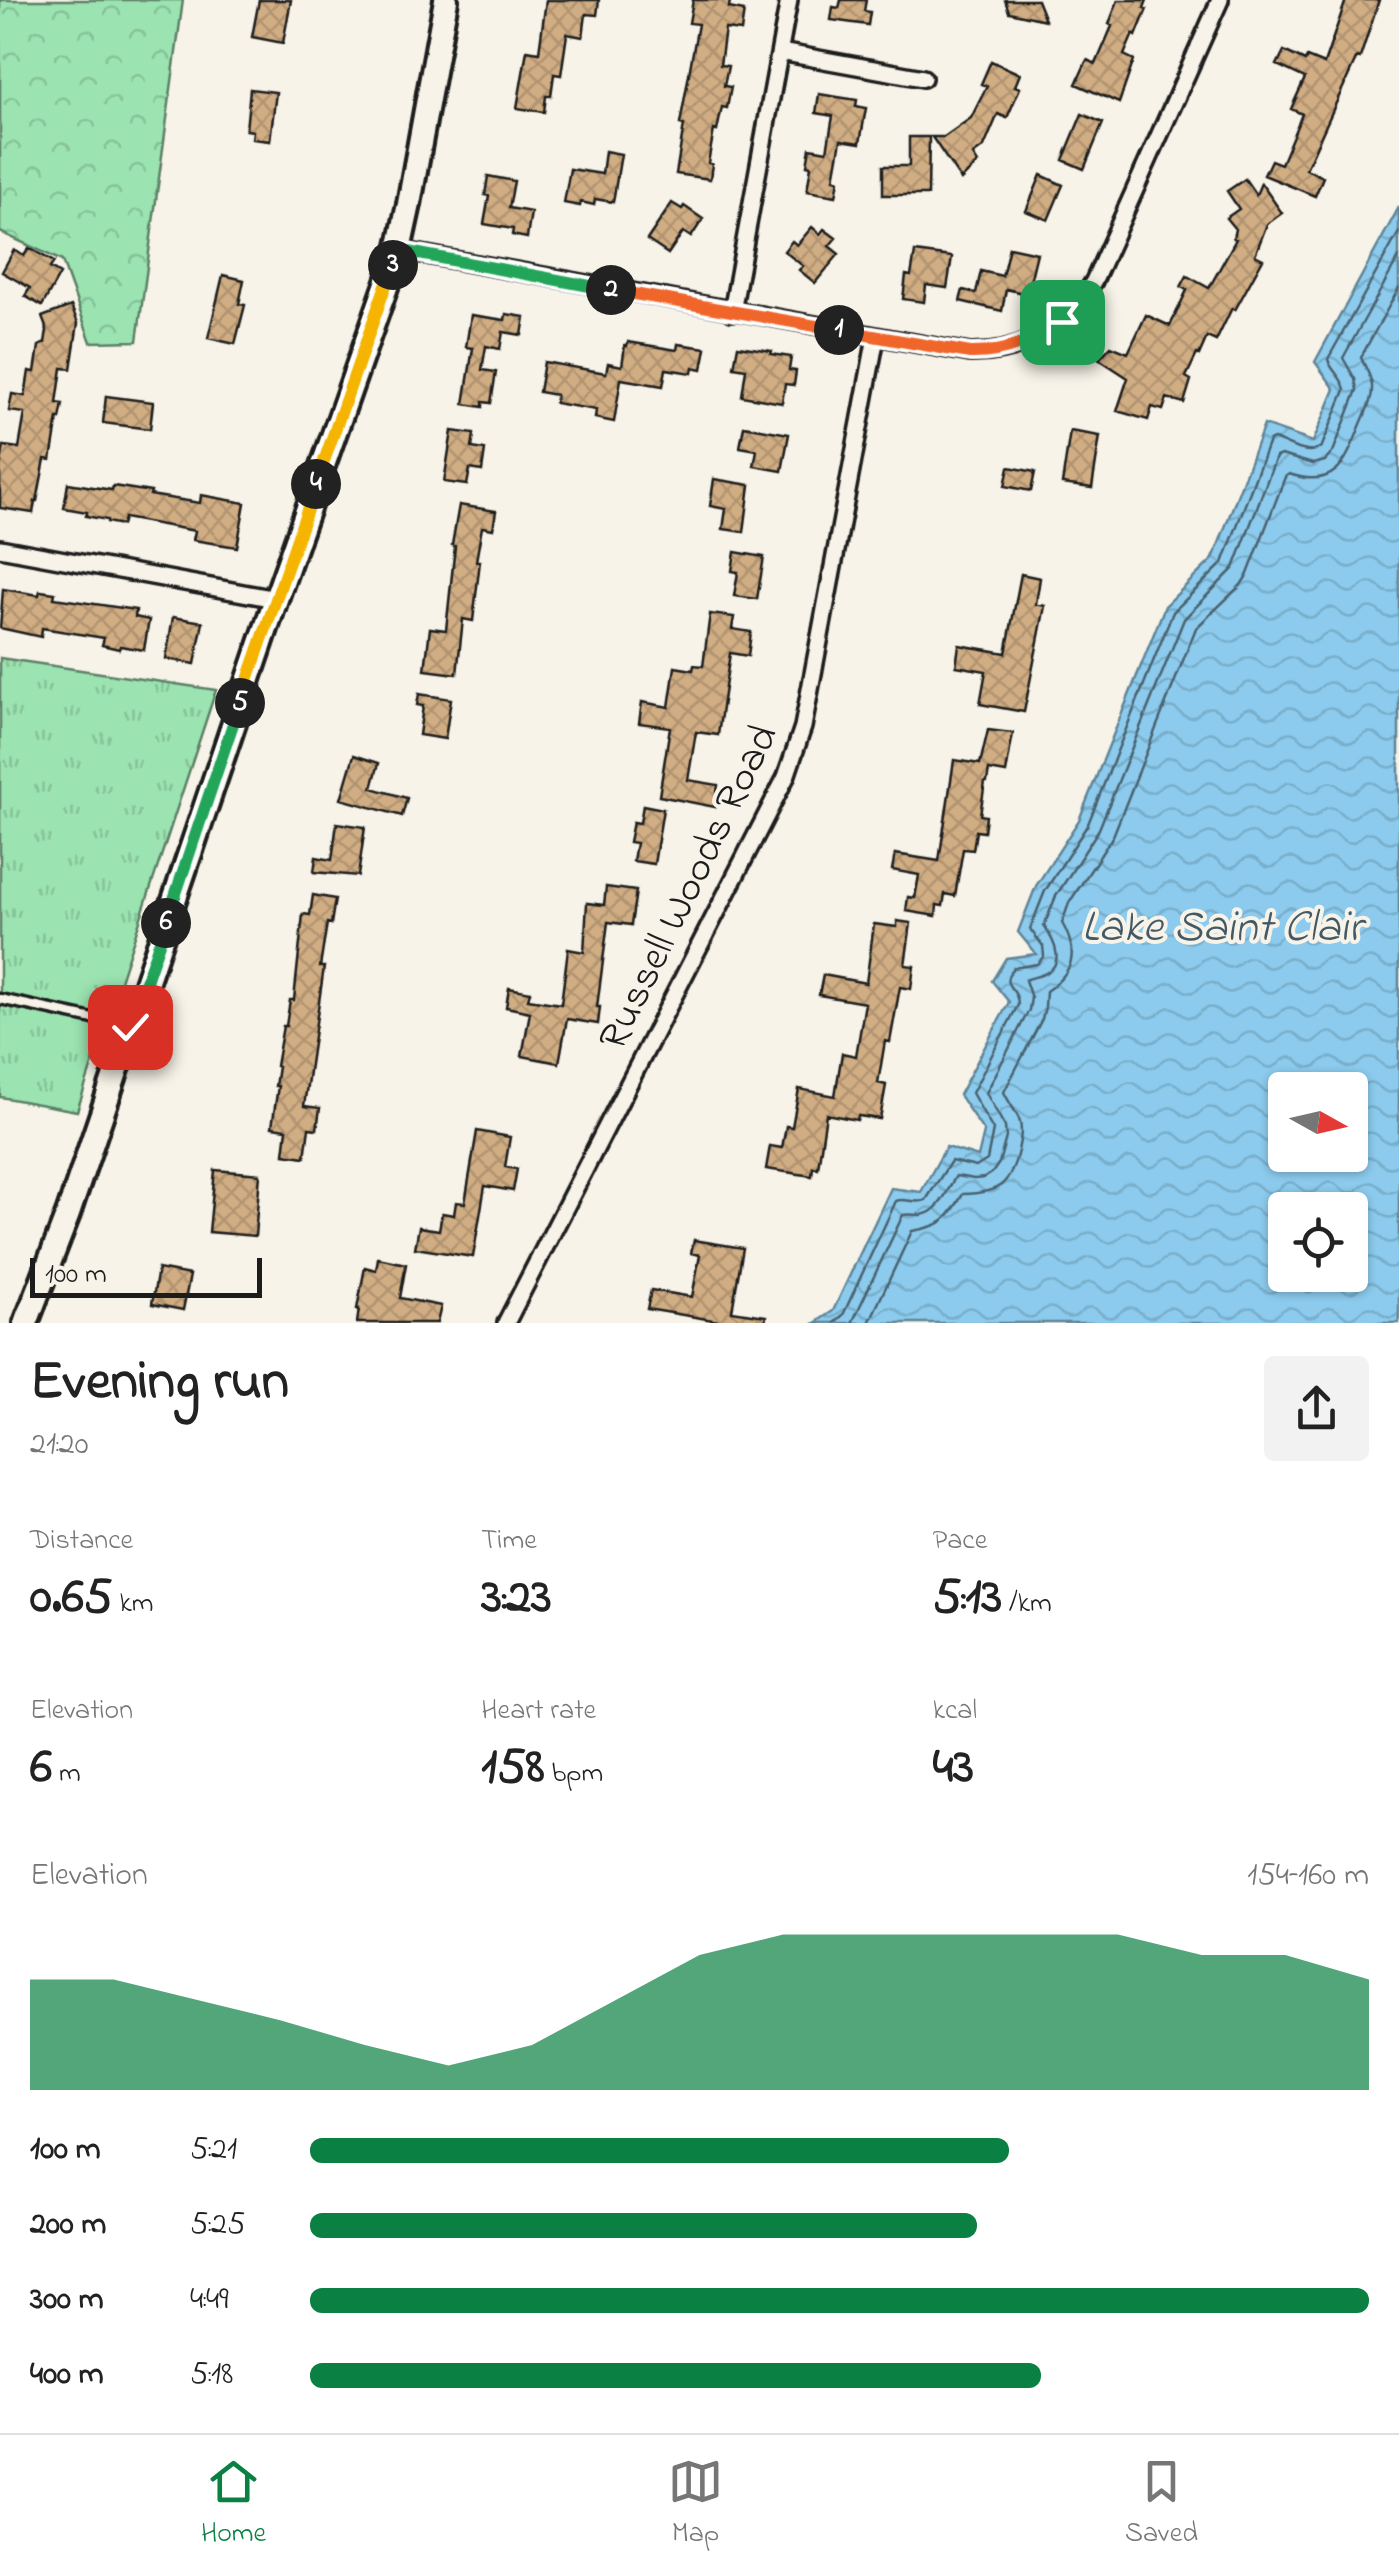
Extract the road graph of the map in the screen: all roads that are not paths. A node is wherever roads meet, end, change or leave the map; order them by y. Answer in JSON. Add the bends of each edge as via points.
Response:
{"nodes":[{"id":1,"x":446,"y":0,"type":"edge"},
{"id":2,"x":788,"y":0,"type":"edge"},
{"id":3,"x":1220,"y":0,"type":"edge"},
{"id":4,"x":780,"y":52,"type":"junction"},
{"id":5,"x":923,"y":78,"type":"dead end"},
{"id":6,"x":398,"y":250,"type":"junction"},
{"id":7,"x":732,"y":312,"type":"junction"},
{"id":8,"x":876,"y":337,"type":"junction"},
{"id":9,"x":0,"y":548,"type":"edge"},
{"id":10,"x":276,"y":599,"type":"junction"},
{"id":11,"x":0,"y":999,"type":"edge"},
{"id":12,"x":130,"y":1027,"type":"junction"},
{"id":13,"x":26,"y":1323,"type":"edge"},
{"id":14,"x":506,"y":1323,"type":"edge"}],
"edges":[{"from":1,"to":6,"type":"main road"},
{"from":2,"to":4,"type":"street"},
{"from":3,"to":8,"type":"street","via":[[1080,305],[1036,338],[991,354]]},
{"from":4,"to":5,"type":"street"},
{"from":4,"to":7,"type":"street"},
{"from":6,"to":7,"type":"street"},
{"from":6,"to":10,"type":"main road"},
{"from":7,"to":8,"type":"street"},
{"from":8,"to":14,"type":"street","name":"Russell Woods Road","via":[[795,754]]},
{"from":9,"to":10,"type":"street"},
{"from":10,"to":12,"type":"main road"},
{"from":11,"to":12,"type":"lane"},
{"from":12,"to":13,"type":"main road"}]}
